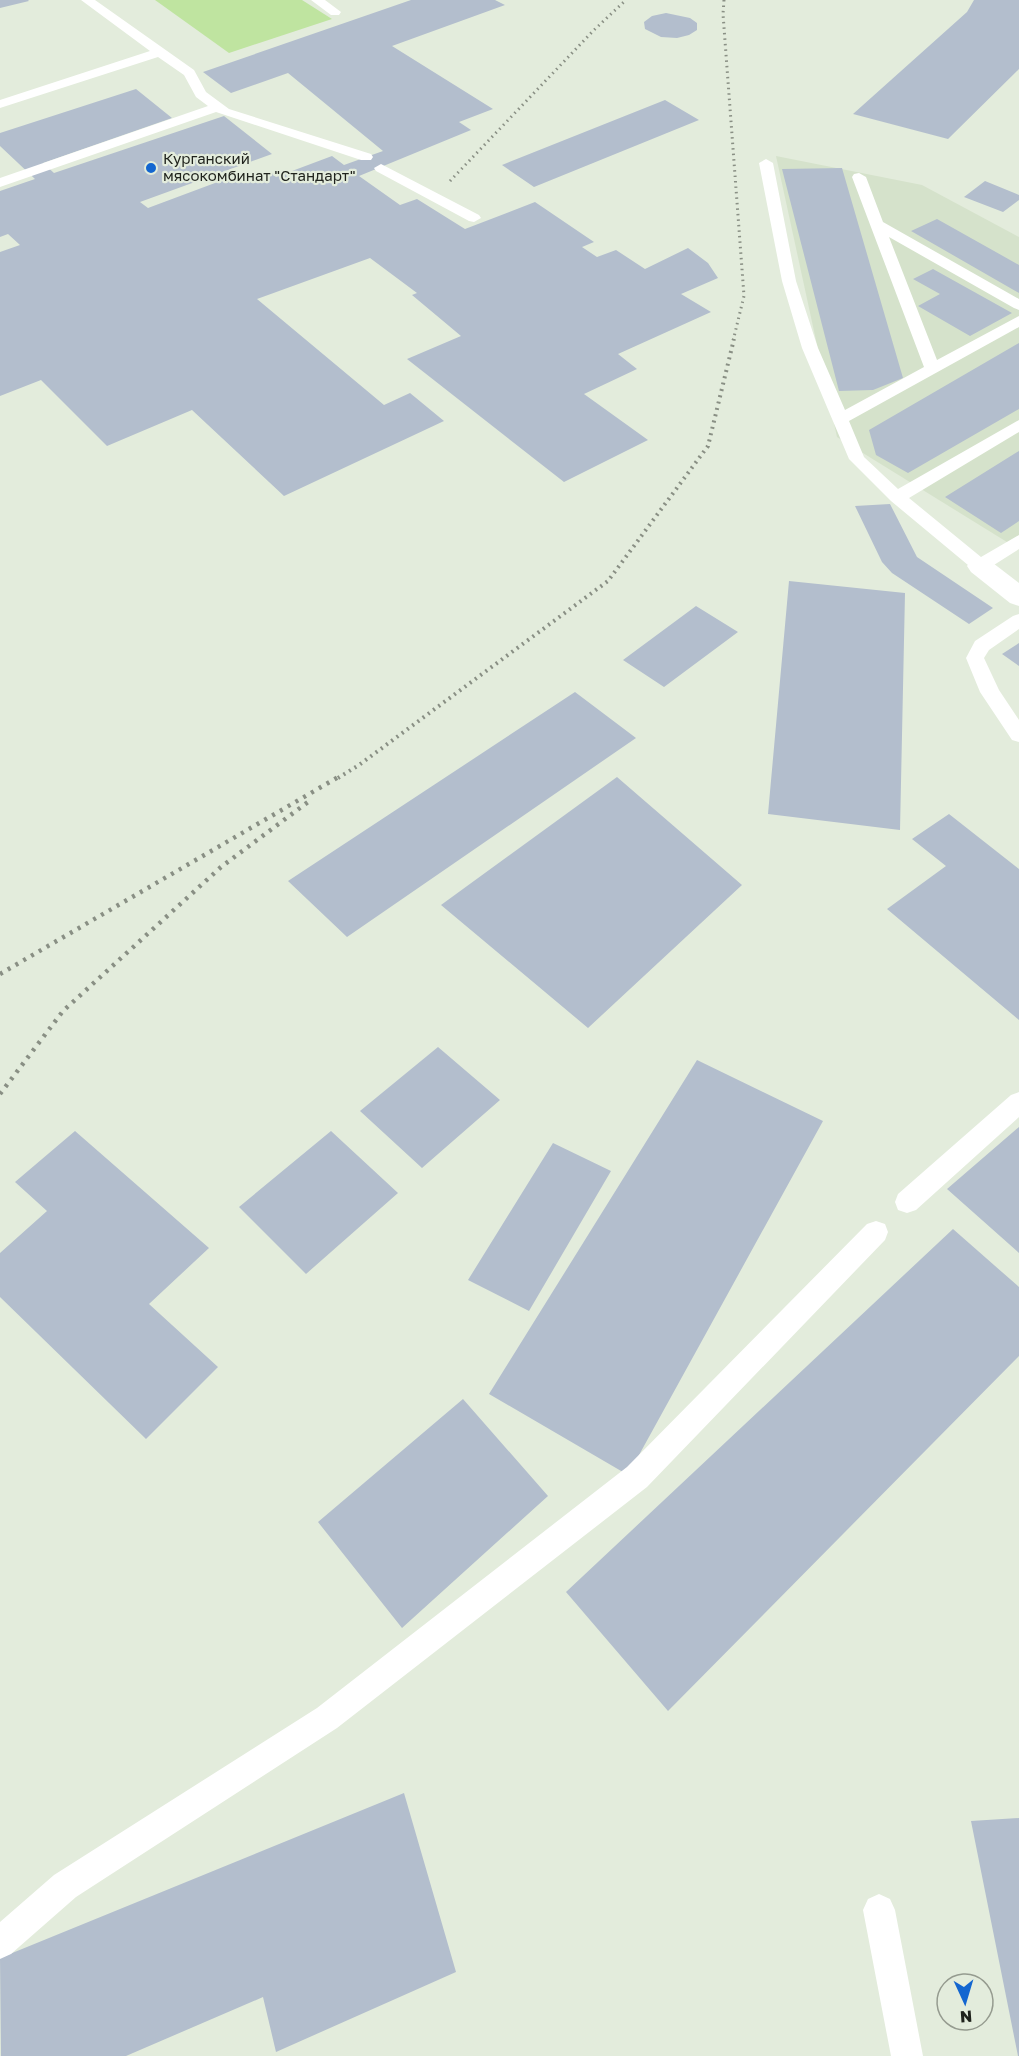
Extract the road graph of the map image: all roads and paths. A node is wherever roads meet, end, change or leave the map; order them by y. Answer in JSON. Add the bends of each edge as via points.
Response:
{"nodes":[{"id":1,"x":87,"y":0,"type":"edge"},
{"id":2,"x":317,"y":0,"type":"edge"},
{"id":3,"x":335,"y":12,"type":"dead end"},
{"id":4,"x":160,"y":52,"type":"junction"},
{"id":5,"x":0,"y":104,"type":"edge"},
{"id":6,"x":218,"y":107,"type":"junction"},
{"id":7,"x":366,"y":157,"type":"dead end"},
{"id":8,"x":766,"y":163,"type":"dead end"},
{"id":9,"x":381,"y":168,"type":"dead end"},
{"id":10,"x":859,"y":177,"type":"dead end"},
{"id":11,"x":0,"y":183,"type":"edge"},
{"id":12,"x":474,"y":218,"type":"dead end"},
{"id":13,"x":879,"y":225,"type":"junction"},
{"id":14,"x":1019,"y":305,"type":"edge"},
{"id":15,"x":1019,"y":321,"type":"edge"},
{"id":16,"x":932,"y":368,"type":"junction"},
{"id":17,"x":841,"y":419,"type":"junction"},
{"id":18,"x":1019,"y":425,"type":"edge"},
{"id":19,"x":897,"y":497,"type":"junction"},
{"id":20,"x":1019,"y":542,"type":"edge"},
{"id":21,"x":980,"y":566,"type":"junction"},
{"id":22,"x":1019,"y":597,"type":"edge"},
{"id":23,"x":1019,"y":620,"type":"edge"},
{"id":24,"x":1019,"y":735,"type":"edge"},
{"id":25,"x":1019,"y":1102,"type":"edge"},
{"id":26,"x":907,"y":1202,"type":"dead end"},
{"id":27,"x":876,"y":1232,"type":"dead end"},
{"id":28,"x":879,"y":1910,"type":"dead end"},
{"id":29,"x":0,"y":1943,"type":"edge"},
{"id":30,"x":907,"y":2056,"type":"edge"}],
"edges":[{"from":1,"to":4,"type":"lane"},
{"from":2,"to":3,"type":"lane"},
{"from":4,"to":5,"type":"lane"},
{"from":4,"to":6,"type":"lane","via":[[189,73],[201,94]]},
{"from":6,"to":7,"type":"lane"},
{"from":6,"to":11,"type":"lane"},
{"from":8,"to":17,"type":"lane","via":[[789,280],[810,348]]},
{"from":9,"to":12,"type":"lane"},
{"from":10,"to":13,"type":"lane"},
{"from":13,"to":14,"type":"lane"},
{"from":13,"to":16,"type":"lane"},
{"from":15,"to":16,"type":"lane"},
{"from":16,"to":17,"type":"lane"},
{"from":17,"to":19,"type":"lane","via":[[857,459]]},
{"from":18,"to":19,"type":"lane"},
{"from":19,"to":21,"type":"lane"},
{"from":20,"to":21,"type":"lane"},
{"from":21,"to":22,"type":"street"},
{"from":23,"to":24,"type":"lane","via":[[982,646],[975,658],[990,693]]},
{"from":25,"to":26,"type":"lane"},
{"from":27,"to":29,"type":"lane","via":[[637,1477],[327,1718],[65,1886]]},
{"from":28,"to":30,"type":"lane"}]}
